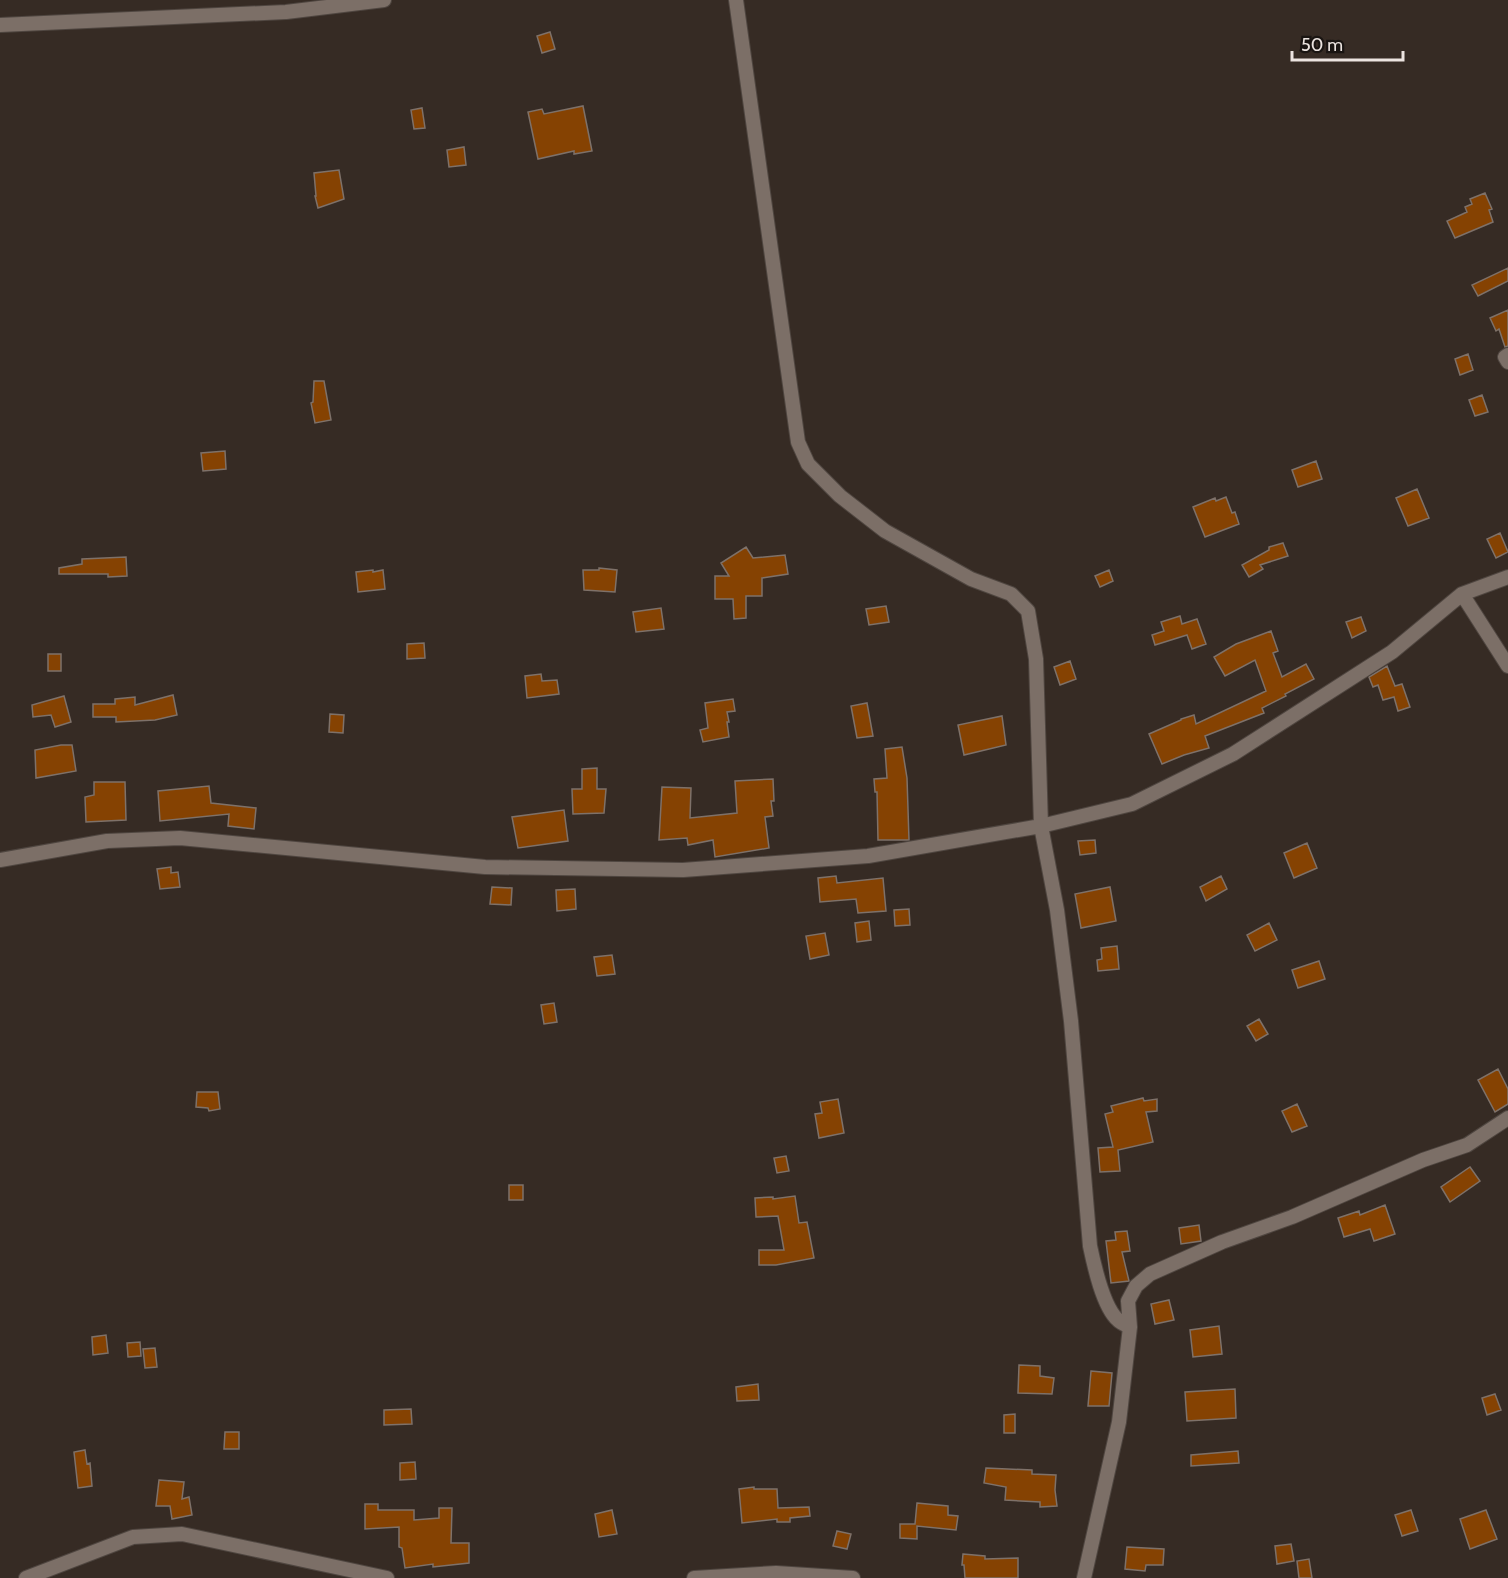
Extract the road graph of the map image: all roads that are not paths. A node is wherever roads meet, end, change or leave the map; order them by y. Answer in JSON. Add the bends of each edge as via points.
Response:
{"nodes":[{"id":1,"x":384,"y":0,"type":"edge"},
{"id":2,"x":736,"y":0,"type":"edge"},
{"id":3,"x":0,"y":25,"type":"edge"},
{"id":4,"x":1508,"y":355,"type":"edge"},
{"id":5,"x":1508,"y":362,"type":"edge"},
{"id":6,"x":1508,"y":578,"type":"edge"},
{"id":7,"x":1462,"y":594,"type":"junction"},
{"id":8,"x":1508,"y":666,"type":"edge"},
{"id":9,"x":1041,"y":826,"type":"junction"},
{"id":10,"x":0,"y":860,"type":"edge"},
{"id":11,"x":1508,"y":1118,"type":"edge"},
{"id":12,"x":1130,"y":1327,"type":"junction"},
{"id":13,"x":26,"y":1578,"type":"edge"},
{"id":14,"x":387,"y":1578,"type":"edge"},
{"id":15,"x":694,"y":1578,"type":"edge"},
{"id":16,"x":853,"y":1578,"type":"edge"},
{"id":17,"x":1084,"y":1578,"type":"edge"}],
"edges":[{"from":1,"to":3,"type":"street","via":[[286,12]]},
{"from":2,"to":9,"type":"street","via":[[798,442],[808,464],[840,496],[885,531],[971,579],[1011,594],[1028,611],[1036,659]]},
{"from":4,"to":5,"type":"street"},
{"from":6,"to":7,"type":"street"},
{"from":7,"to":8,"type":"street"},
{"from":7,"to":9,"type":"street","via":[[1392,652],[1233,754],[1132,804]]},
{"from":9,"to":10,"type":"street","via":[[868,856],[682,870],[485,867],[180,838],[107,841]]},
{"from":9,"to":12,"type":"street","via":[[1057,910],[1071,1021],[1090,1246],[1110,1309],[1116,1319]]},
{"from":11,"to":12,"type":"street","via":[[1467,1145],[1150,1274],[1136,1286],[1128,1301]]},
{"from":12,"to":17,"type":"street","via":[[1119,1422]]},
{"from":13,"to":14,"type":"street","via":[[133,1537],[182,1534]]},
{"from":15,"to":16,"type":"street","via":[[776,1574]]}]}
